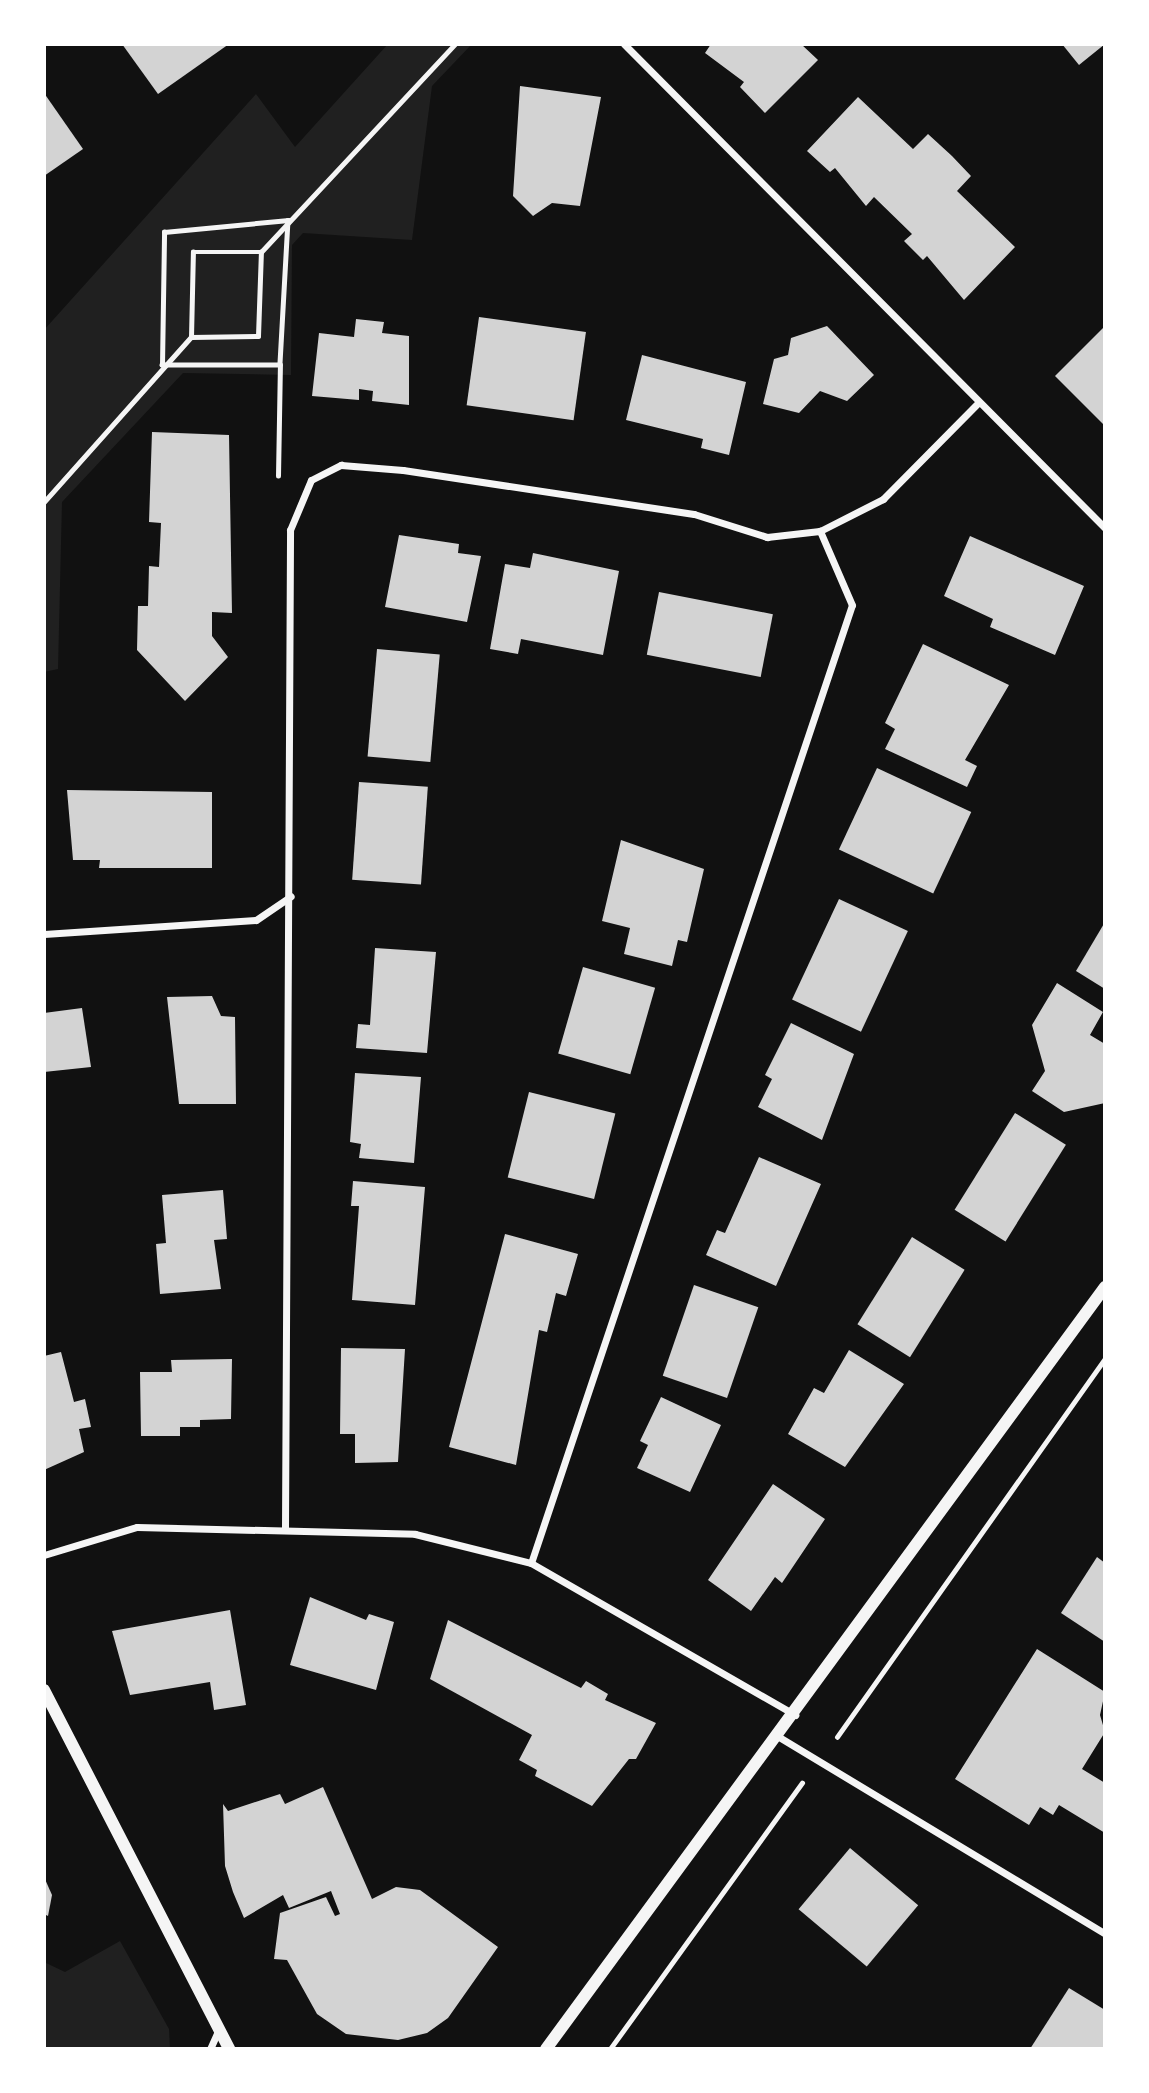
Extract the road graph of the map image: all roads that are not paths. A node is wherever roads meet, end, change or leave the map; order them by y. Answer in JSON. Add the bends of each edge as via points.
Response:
{"nodes":[{"id":1,"x":624,"y":44,"type":"edge"},
{"id":2,"x":979,"y":402,"type":"junction"},
{"id":3,"x":1105,"y":528,"type":"edge"},
{"id":4,"x":820,"y":531,"type":"junction"},
{"id":5,"x":291,"y":896,"type":"junction"},
{"id":6,"x":44,"y":934,"type":"edge"},
{"id":7,"x":1105,"y":1287,"type":"edge"},
{"id":8,"x":285,"y":1528,"type":"junction"},
{"id":9,"x":44,"y":1555,"type":"edge"},
{"id":10,"x":531,"y":1563,"type":"junction"},
{"id":11,"x":44,"y":1690,"type":"edge"},
{"id":12,"x":795,"y":1715,"type":"junction"},
{"id":13,"x":779,"y":1737,"type":"junction"},
{"id":14,"x":1105,"y":1934,"type":"edge"},
{"id":15,"x":218,"y":2031,"type":"junction"},
{"id":16,"x":228,"y":2048,"type":"edge"},
{"id":17,"x":210,"y":2049,"type":"edge"},
{"id":18,"x":546,"y":2049,"type":"edge"}],
"edges":[{"from":1,"to":2,"type":"street"},
{"from":2,"to":3,"type":"street"},
{"from":2,"to":4,"type":"street","via":[[883,499]]},
{"from":4,"to":5,"type":"street","via":[[767,537],[694,514],[341,465],[311,480],[290,530]]},
{"from":4,"to":10,"type":"street","via":[[852,604]]},
{"from":5,"to":6,"type":"street","via":[[256,920]]},
{"from":5,"to":8,"type":"street"},
{"from":7,"to":12,"type":"street"},
{"from":8,"to":9,"type":"street","via":[[137,1527]]},
{"from":8,"to":10,"type":"street","via":[[415,1534]]},
{"from":10,"to":12,"type":"street"},
{"from":11,"to":15,"type":"street"},
{"from":12,"to":13,"type":"street"},
{"from":13,"to":14,"type":"street"},
{"from":13,"to":18,"type":"street"},
{"from":15,"to":16,"type":"street"},
{"from":15,"to":17,"type":"street"}]}
